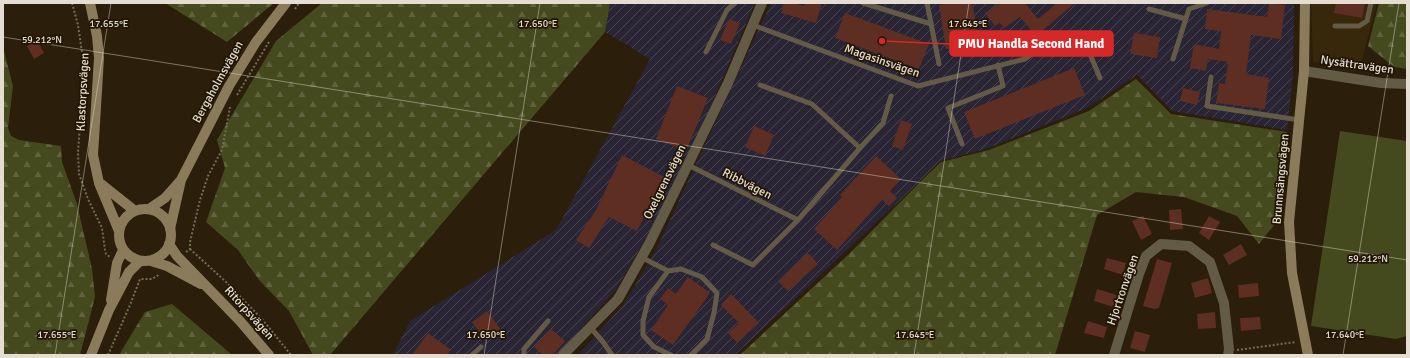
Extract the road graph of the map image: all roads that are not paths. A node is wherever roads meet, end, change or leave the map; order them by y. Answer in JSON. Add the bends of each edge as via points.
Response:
{"nodes":[{"id":1,"x":90,"y":3,"type":"edge"},
{"id":2,"x":735,"y":3,"type":"edge"},
{"id":3,"x":762,"y":3,"type":"edge"},
{"id":4,"x":863,"y":3,"type":"edge"},
{"id":5,"x":927,"y":3,"type":"edge"},
{"id":6,"x":1207,"y":3,"type":"edge"},
{"id":7,"x":1305,"y":3,"type":"edge"},
{"id":8,"x":1371,"y":3,"type":"edge"},
{"id":9,"x":290,"y":6,"type":"edge"},
{"id":10,"x":1148,"y":9,"type":"dead end"},
{"id":11,"x":1186,"y":19,"type":"junction"},
{"id":12,"x":931,"y":24,"type":"junction"},
{"id":13,"x":753,"y":25,"type":"junction"},
{"id":14,"x":1335,"y":26,"type":"dead end"},
{"id":15,"x":706,"y":52,"type":"dead end"},
{"id":16,"x":1173,"y":59,"type":"dead end"},
{"id":17,"x":939,"y":64,"type":"dead end"},
{"id":18,"x":998,"y":65,"type":"junction"},
{"id":19,"x":1304,"y":71,"type":"junction"},
{"id":20,"x":1212,"y":76,"type":"dead end"},
{"id":21,"x":1100,"y":78,"type":"dead end"},
{"id":22,"x":1407,"y":84,"type":"edge"},
{"id":23,"x":760,"y":85,"type":"dead end"},
{"id":24,"x":891,"y":96,"type":"dead end"},
{"id":25,"x":1299,"y":120,"type":"junction"},
{"id":26,"x":962,"y":144,"type":"dead end"},
{"id":27,"x":860,"y":148,"type":"junction"},
{"id":28,"x":688,"y":165,"type":"junction"},
{"id":29,"x":181,"y":180,"type":"junction"},
{"id":30,"x":99,"y":182,"type":"junction"},
{"id":31,"x":149,"y":209,"type":"junction"},
{"id":32,"x":135,"y":211,"type":"junction"},
{"id":33,"x":798,"y":220,"type":"junction"},
{"id":34,"x":170,"y":229,"type":"junction"},
{"id":35,"x":119,"y":231,"type":"junction"},
{"id":36,"x":169,"y":244,"type":"junction"},
{"id":37,"x":713,"y":245,"type":"dead end"},
{"id":38,"x":123,"y":250,"type":"junction"},
{"id":39,"x":642,"y":257,"type":"junction"},
{"id":40,"x":146,"y":261,"type":"junction"},
{"id":41,"x":668,"y":271,"type":"junction"},
{"id":42,"x":210,"y":289,"type":"junction"},
{"id":43,"x":109,"y":310,"type":"junction"},
{"id":44,"x":548,"y":321,"type":"dead end"},
{"id":45,"x":590,"y":327,"type":"junction"},
{"id":46,"x":481,"y":347,"type":"dead end"},
{"id":47,"x":1228,"y":353,"type":"edge"},
{"id":48,"x":609,"y":354,"type":"edge"},
{"id":49,"x":91,"y":355,"type":"edge"},
{"id":50,"x":269,"y":355,"type":"edge"},
{"id":51,"x":472,"y":355,"type":"edge"},
{"id":52,"x":524,"y":355,"type":"edge"},
{"id":53,"x":563,"y":355,"type":"edge"},
{"id":54,"x":671,"y":355,"type":"edge"},
{"id":55,"x":691,"y":355,"type":"edge"},
{"id":56,"x":1114,"y":355,"type":"edge"},
{"id":57,"x":1308,"y":355,"type":"edge"}],
"edges":[{"from":1,"to":30,"type":"street","name":"Klastorpsvägen","via":[[99,58],[93,154]]},
{"from":2,"to":15,"type":"lane","via":[[727,10]]},
{"from":3,"to":13,"type":"street","name":"Oxelgrensvägen"},
{"from":4,"to":12,"type":"lane"},
{"from":5,"to":12,"type":"lane"},
{"from":6,"to":11,"type":"lane","via":[[1189,9]]},
{"from":7,"to":19,"type":"street","name":"Brunnsängsvägen"},
{"from":8,"to":14,"type":"lane","via":[[1368,21],[1359,26]]},
{"from":9,"to":29,"type":"street","name":"Bergaholmsvägen","via":[[252,48],[229,86]]},
{"from":10,"to":11,"type":"lane"},
{"from":11,"to":16,"type":"lane"},
{"from":12,"to":17,"type":"lane"},
{"from":13,"to":18,"type":"lane","name":"Magasinsvägen","via":[[918,86]]},
{"from":13,"to":28,"type":"street","name":"Oxelgrensvägen"},
{"from":18,"to":21,"type":"lane","name":"Magasinsvägen","via":[[1025,59],[1051,39],[1087,47]]},
{"from":18,"to":26,"type":"lane","via":[[1003,86],[948,108]]},
{"from":19,"to":22,"type":"street","name":"Nysättravägen","via":[[1381,83]]},
{"from":19,"to":25,"type":"street","name":"Brunnsängsvägen"},
{"from":20,"to":25,"type":"lane","via":[[1207,106]]},
{"from":23,"to":27,"type":"lane","via":[[812,104]]},
{"from":24,"to":27,"type":"lane","via":[[883,123]]},
{"from":25,"to":57,"type":"street","name":"Brunnsängsvägen","via":[[1289,222],[1292,273]]},
{"from":27,"to":33,"type":"lane"},
{"from":28,"to":33,"type":"lane","name":"Ribbvägen"},
{"from":28,"to":39,"type":"street","name":"Oxelgrensvägen"},
{"from":29,"to":31,"type":"street","name":"Bergaholmsvägen","via":[[166,198]]},
{"from":29,"to":34,"type":"street","name":"Bergaholmsvägen"},
{"from":30,"to":32,"type":"street"},
{"from":30,"to":35,"type":"street","name":"Klastorpsvägen"},
{"from":31,"to":32,"type":"street","name":"Bergaholmsvägen"},
{"from":31,"to":34,"type":"street","via":[[159,213],[169,224]]},
{"from":32,"to":35,"type":"street","via":[[126,217]]},
{"from":33,"to":37,"type":"lane","via":[[753,265]]},
{"from":34,"to":36,"type":"street","name":"Bergaholmsvägen"},
{"from":35,"to":38,"type":"street","via":[[119,241]]},
{"from":36,"to":40,"type":"street","via":[[164,253]]},
{"from":36,"to":42,"type":"street","name":"Ritorpsvägen","via":[[177,256]]},
{"from":38,"to":40,"type":"street","via":[[131,257]]},
{"from":38,"to":43,"type":"street","via":[[117,264]]},
{"from":39,"to":41,"type":"lane"},
{"from":39,"to":45,"type":"street","name":"Oxelgrensvägen","via":[[618,299]]},
{"from":40,"to":42,"type":"street","name":"Ritorpsvägen","via":[[166,266]]},
{"from":40,"to":43,"type":"street","via":[[129,272]]},
{"from":41,"to":54,"type":"lane","via":[[650,297],[643,321],[643,335],[654,347]]},
{"from":41,"to":55,"type":"lane","via":[[681,269],[702,277],[717,293],[707,339]]},
{"from":42,"to":50,"type":"street","name":"Ritorpsvägen"},
{"from":43,"to":49,"type":"street"},
{"from":44,"to":52,"type":"lane","via":[[524,348]]},
{"from":45,"to":48,"type":"lane"},
{"from":45,"to":53,"type":"street","name":"Oxelgrensvägen"},
{"from":46,"to":51,"type":"lane"},
{"from":47,"to":56,"type":"street","name":"Hjortronvägen","via":[[1224,303],[1210,262],[1189,246],[1161,244],[1146,256]]}]}
